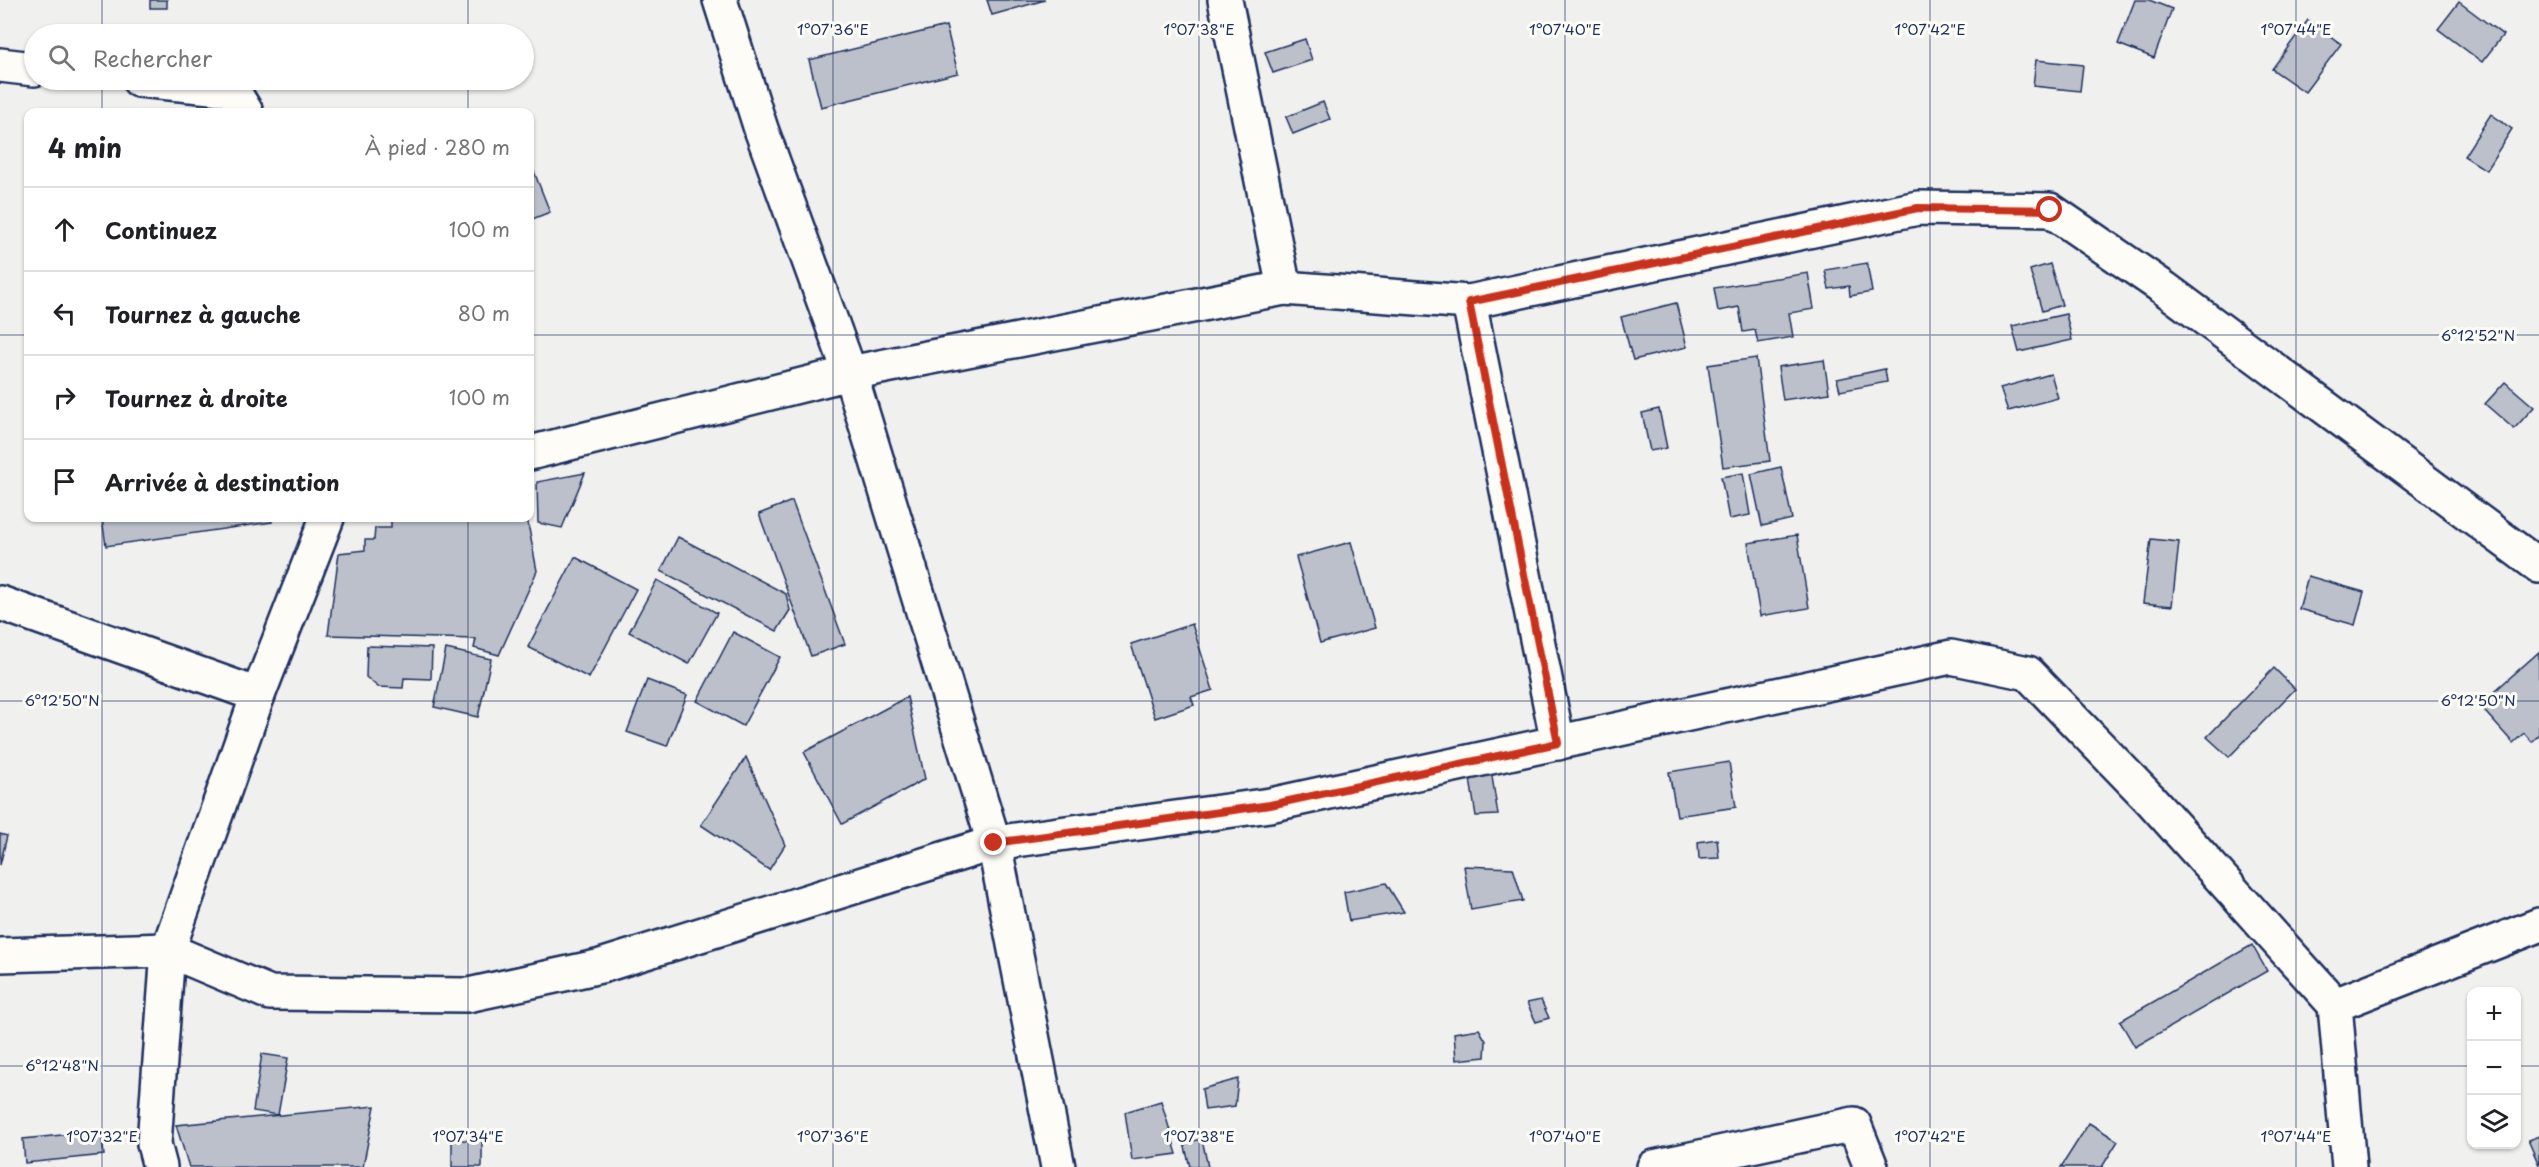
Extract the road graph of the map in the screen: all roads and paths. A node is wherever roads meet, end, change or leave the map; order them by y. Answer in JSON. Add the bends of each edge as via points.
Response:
{"nodes":[{"id":1,"x":720,"y":0,"type":"edge"},
{"id":2,"x":1226,"y":0,"type":"edge"},
{"id":3,"x":0,"y":65,"type":"edge"},
{"id":4,"x":24,"y":68,"type":"edge"},
{"id":5,"x":233,"y":90,"type":"edge"},
{"id":6,"x":244,"y":108,"type":"edge"},
{"id":7,"x":1284,"y":288,"type":"junction"},
{"id":8,"x":1469,"y":302,"type":"junction"},
{"id":9,"x":850,"y":373,"type":"junction"},
{"id":10,"x":534,"y":452,"type":"edge"},
{"id":11,"x":325,"y":522,"type":"edge"},
{"id":12,"x":2539,"y":566,"type":"edge"},
{"id":13,"x":0,"y":603,"type":"edge"},
{"id":14,"x":258,"y":695,"type":"junction"},
{"id":15,"x":1558,"y":743,"type":"junction"},
{"id":16,"x":994,"y":843,"type":"junction"},
{"id":17,"x":2539,"y":926,"type":"edge"},
{"id":18,"x":168,"y":950,"type":"junction"},
{"id":19,"x":0,"y":955,"type":"edge"},
{"id":20,"x":2336,"y":1005,"type":"junction"},
{"id":21,"x":160,"y":1167,"type":"edge"},
{"id":22,"x":1058,"y":1167,"type":"edge"},
{"id":23,"x":1654,"y":1167,"type":"edge"},
{"id":24,"x":1871,"y":1167,"type":"edge"},
{"id":25,"x":2349,"y":1167,"type":"edge"}],
"edges":[{"from":1,"to":9,"type":"street","via":[[761,129]]},
{"from":2,"to":7,"type":"street"},
{"from":3,"to":4,"type":"street"},
{"from":5,"to":6,"type":"street"},
{"from":7,"to":8,"type":"street"},
{"from":7,"to":9,"type":"street"},
{"from":8,"to":12,"type":"street","via":[[1918,208],[2050,210],[2164,288]]},
{"from":8,"to":15,"type":"street"},
{"from":9,"to":10,"type":"street"},
{"from":9,"to":16,"type":"street"},
{"from":11,"to":14,"type":"street"},
{"from":13,"to":14,"type":"street"},
{"from":14,"to":18,"type":"street"},
{"from":15,"to":16,"type":"street","via":[[1270,805]]},
{"from":15,"to":20,"type":"street","via":[[1951,657],[2028,673],[2151,800]]},
{"from":16,"to":18,"type":"street","via":[[601,966],[468,995],[270,993]]},
{"from":16,"to":22,"type":"street"},
{"from":17,"to":20,"type":"street"},
{"from":18,"to":19,"type":"street"},
{"from":18,"to":21,"type":"street","via":[[154,1144]]},
{"from":20,"to":25,"type":"street"},
{"from":23,"to":24,"type":"street","via":[[1854,1124]]}]}
